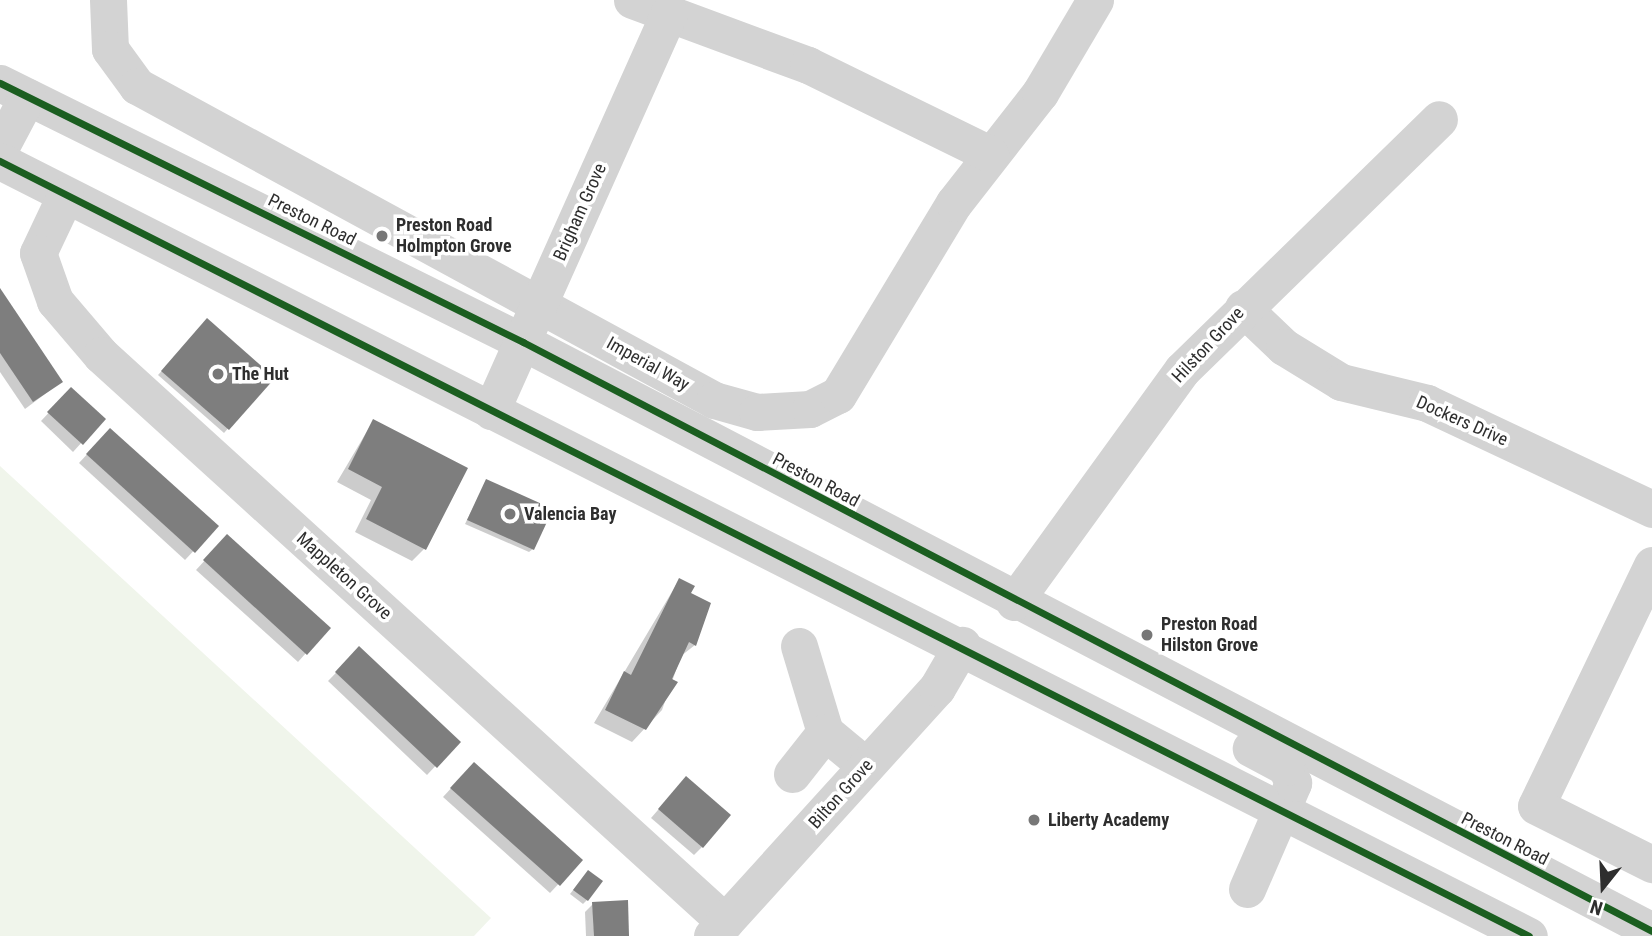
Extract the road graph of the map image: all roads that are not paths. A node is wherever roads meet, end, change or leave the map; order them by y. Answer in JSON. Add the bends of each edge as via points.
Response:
{"nodes":[{"id":1,"x":108,"y":0,"type":"edge"},
{"id":2,"x":632,"y":0,"type":"edge"},
{"id":3,"x":1095,"y":0,"type":"edge"},
{"id":4,"x":669,"y":13,"type":"junction"},
{"id":5,"x":13,"y":90,"type":"edge"},
{"id":6,"x":1439,"y":119,"type":"dead end"},
{"id":7,"x":0,"y":148,"type":"edge"},
{"id":8,"x":990,"y":154,"type":"junction"},
{"id":9,"x":0,"y":161,"type":"edge"},
{"id":10,"x":65,"y":196,"type":"junction"},
{"id":11,"x":540,"y":303,"type":"junction"},
{"id":12,"x":1243,"y":308,"type":"junction"},
{"id":13,"x":523,"y":342,"type":"junction"},
{"id":14,"x":491,"y":411,"type":"junction"},
{"id":15,"x":1652,"y":509,"type":"edge"},
{"id":16,"x":1652,"y":565,"type":"edge"},
{"id":17,"x":1014,"y":602,"type":"junction"},
{"id":18,"x":962,"y":645,"type":"junction"},
{"id":19,"x":799,"y":646,"type":"dead end"},
{"id":20,"x":1139,"y":667,"type":"junction"},
{"id":21,"x":825,"y":732,"type":"junction"},
{"id":22,"x":866,"y":766,"type":"junction"},
{"id":23,"x":792,"y":774,"type":"dead end"},
{"id":24,"x":1285,"y":812,"type":"junction"},
{"id":25,"x":1652,"y":864,"type":"edge"},
{"id":26,"x":1247,"y":889,"type":"dead end"},
{"id":27,"x":718,"y":929,"type":"edge"},
{"id":28,"x":1652,"y":931,"type":"edge"},
{"id":29,"x":1529,"y":936,"type":"edge"}],
"edges":[{"from":1,"to":11,"type":"street","name":"Imperial Way","via":[[110,49],[137,86]]},
{"from":2,"to":4,"type":"street"},
{"from":3,"to":8,"type":"street","name":"Imperial Way","via":[[1066,56]]},
{"from":4,"to":8,"type":"street","via":[[808,65]]},
{"from":4,"to":11,"type":"street","name":"Brigham Grove"},
{"from":5,"to":7,"type":"street"},
{"from":5,"to":13,"type":"street","name":"Preston Road"},
{"from":6,"to":12,"type":"street","name":"Hilston Grove"},
{"from":8,"to":11,"type":"street","name":"Imperial Way","via":[[917,261],[863,361],[838,395],[810,410],[757,412],[714,400]]},
{"from":9,"to":10,"type":"street"},
{"from":10,"to":14,"type":"street"},
{"from":10,"to":27,"type":"street","name":"Mappleton Grove","via":[[38,253],[55,301],[101,355]]},
{"from":11,"to":13,"type":"street","name":"Brigham Grove"},
{"from":12,"to":15,"type":"street","name":"Dockers Drive","via":[[1284,347],[1341,382],[1427,403]]},
{"from":12,"to":17,"type":"street","name":"Hilston Grove","via":[[1182,369]]},
{"from":13,"to":14,"type":"street","name":"Brigham Grove"},
{"from":13,"to":17,"type":"street","name":"Preston Road"},
{"from":14,"to":18,"type":"street"},
{"from":16,"to":25,"type":"street","via":[[1536,806]]},
{"from":17,"to":20,"type":"street","name":"Preston Road"},
{"from":18,"to":22,"type":"street","name":"Bilton Grove","via":[[937,688]]},
{"from":18,"to":24,"type":"street"},
{"from":19,"to":21,"type":"street"},
{"from":20,"to":24,"type":"street","via":[[1153,697],[1286,767],[1293,783]]},
{"from":20,"to":28,"type":"street","name":"Preston Road"},
{"from":21,"to":22,"type":"street"},
{"from":21,"to":23,"type":"street"},
{"from":22,"to":27,"type":"street","name":"Bilton Grove"},
{"from":24,"to":26,"type":"street"},
{"from":24,"to":29,"type":"street"}]}
